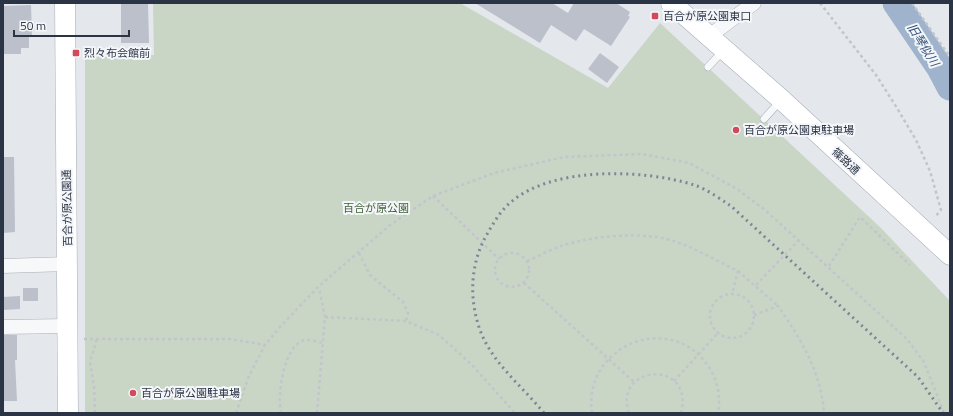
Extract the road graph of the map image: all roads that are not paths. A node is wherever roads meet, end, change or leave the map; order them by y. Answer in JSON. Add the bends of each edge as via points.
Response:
{"nodes":[{"id":1,"x":65,"y":3,"type":"edge"},
{"id":2,"x":671,"y":3,"type":"edge"},
{"id":3,"x":754,"y":3,"type":"edge"},
{"id":4,"x":708,"y":37,"type":"junction"},
{"id":5,"x":724,"y":50,"type":"junction"},
{"id":6,"x":708,"y":67,"type":"dead end"},
{"id":7,"x":782,"y":100,"type":"junction"},
{"id":8,"x":764,"y":119,"type":"dead end"},
{"id":9,"x":947,"y":253,"type":"edge"},
{"id":10,"x":68,"y":264,"type":"junction"},
{"id":11,"x":3,"y":266,"type":"edge"},
{"id":12,"x":3,"y":327,"type":"edge"},
{"id":13,"x":67,"y":332,"type":"junction"},
{"id":14,"x":68,"y":413,"type":"edge"}],
"edges":[{"from":1,"to":10,"type":"street","name":"百合が原公園通"},
{"from":2,"to":4,"type":"street","name":"篠路通"},
{"from":3,"to":4,"type":"street"},
{"from":4,"to":5,"type":"street","name":"篠路通"},
{"from":5,"to":6,"type":"lane"},
{"from":5,"to":7,"type":"street","name":"篠路通"},
{"from":7,"to":8,"type":"lane"},
{"from":7,"to":9,"type":"street","name":"篠路通"},
{"from":10,"to":11,"type":"street"},
{"from":10,"to":13,"type":"street","name":"百合が原公園通"},
{"from":12,"to":13,"type":"street"},
{"from":13,"to":14,"type":"street","name":"百合が原公園通"}]}
